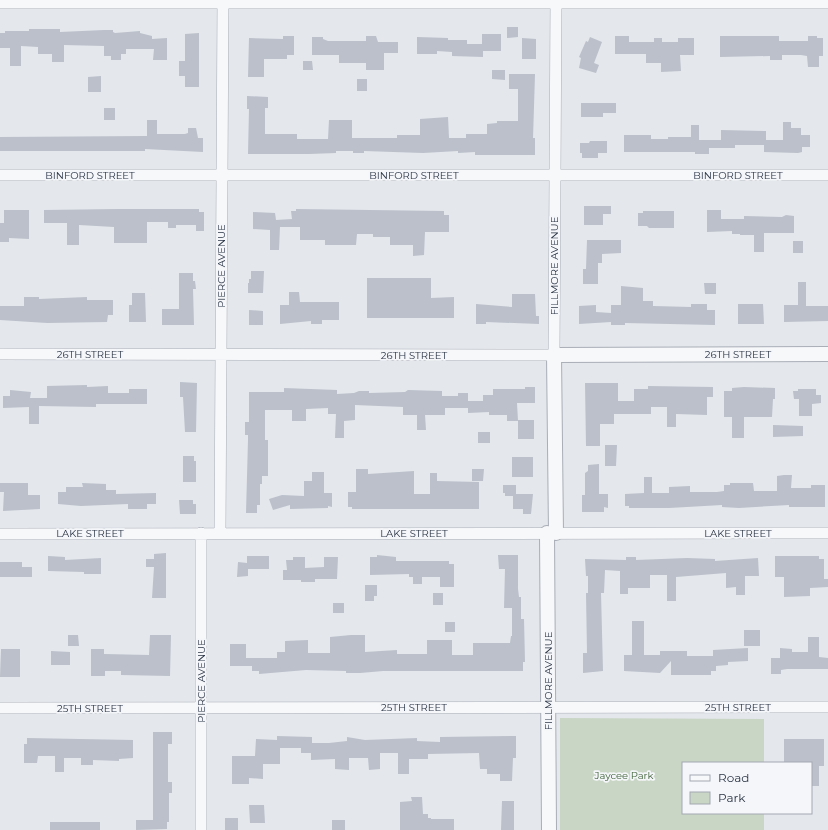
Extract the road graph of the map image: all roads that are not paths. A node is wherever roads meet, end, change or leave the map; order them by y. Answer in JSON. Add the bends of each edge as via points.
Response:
{"nodes":[{"id":1,"x":223,"y":2,"type":"edge"},
{"id":2,"x":556,"y":2,"type":"edge"},
{"id":3,"x":0,"y":3,"type":"edge"},
{"id":4,"x":828,"y":3,"type":"edge"},
{"id":5,"x":0,"y":175,"type":"edge"},
{"id":6,"x":222,"y":175,"type":"junction"},
{"id":7,"x":554,"y":175,"type":"junction"},
{"id":8,"x":828,"y":175,"type":"edge"},
{"id":9,"x":0,"y":354,"type":"edge"},
{"id":10,"x":221,"y":354,"type":"junction"},
{"id":11,"x":554,"y":354,"type":"junction"},
{"id":12,"x":828,"y":354,"type":"edge"},
{"id":13,"x":201,"y":533,"type":"junction"},
{"id":14,"x":220,"y":533,"type":"junction"},
{"id":15,"x":552,"y":533,"type":"junction"},
{"id":16,"x":828,"y":533,"type":"edge"},
{"id":17,"x":0,"y":534,"type":"edge"},
{"id":18,"x":548,"y":707,"type":"junction"},
{"id":19,"x":828,"y":707,"type":"edge"},
{"id":20,"x":0,"y":708,"type":"edge"},
{"id":21,"x":201,"y":708,"type":"junction"},
{"id":22,"x":201,"y":830,"type":"edge"},
{"id":23,"x":549,"y":830,"type":"edge"}],
"edges":[{"from":1,"to":2,"type":"street"},
{"from":1,"to":3,"type":"street"},
{"from":1,"to":6,"type":"street","name":"PIERCE AVENUE"},
{"from":2,"to":4,"type":"street"},
{"from":2,"to":7,"type":"street","name":"FILLMORE AVENUE"},
{"from":5,"to":6,"type":"street","name":"BINFORD STREET"},
{"from":6,"to":7,"type":"street","name":"BINFORD STREET"},
{"from":6,"to":10,"type":"street","name":"PIERCE AVENUE"},
{"from":7,"to":8,"type":"street","name":"BINFORD STREET"},
{"from":7,"to":11,"type":"street","name":"FILLMORE AVENUE"},
{"from":9,"to":10,"type":"street","name":"26TH STREET"},
{"from":10,"to":11,"type":"street","name":"26TH STREET"},
{"from":10,"to":14,"type":"street","name":"PIERCE AVENUE"},
{"from":11,"to":12,"type":"street","name":"26TH STREET"},
{"from":11,"to":15,"type":"street","name":"FILLMORE AVENUE"},
{"from":13,"to":14,"type":"street","name":"LAKE STREET"},
{"from":13,"to":17,"type":"street","name":"LAKE STREET"},
{"from":13,"to":21,"type":"street","name":"PIERCE AVENUE"},
{"from":14,"to":15,"type":"street","name":"LAKE STREET"},
{"from":15,"to":16,"type":"street","name":"LAKE STREET"},
{"from":15,"to":18,"type":"street","name":"FILLMORE AVENUE"},
{"from":18,"to":19,"type":"street","name":"25TH STREET"},
{"from":18,"to":21,"type":"street","name":"25TH STREET"},
{"from":18,"to":23,"type":"street","name":"FILLMORE AVENUE"},
{"from":20,"to":21,"type":"street","name":"25TH STREET"},
{"from":21,"to":22,"type":"street","name":"PIERCE AVENUE"}]}
